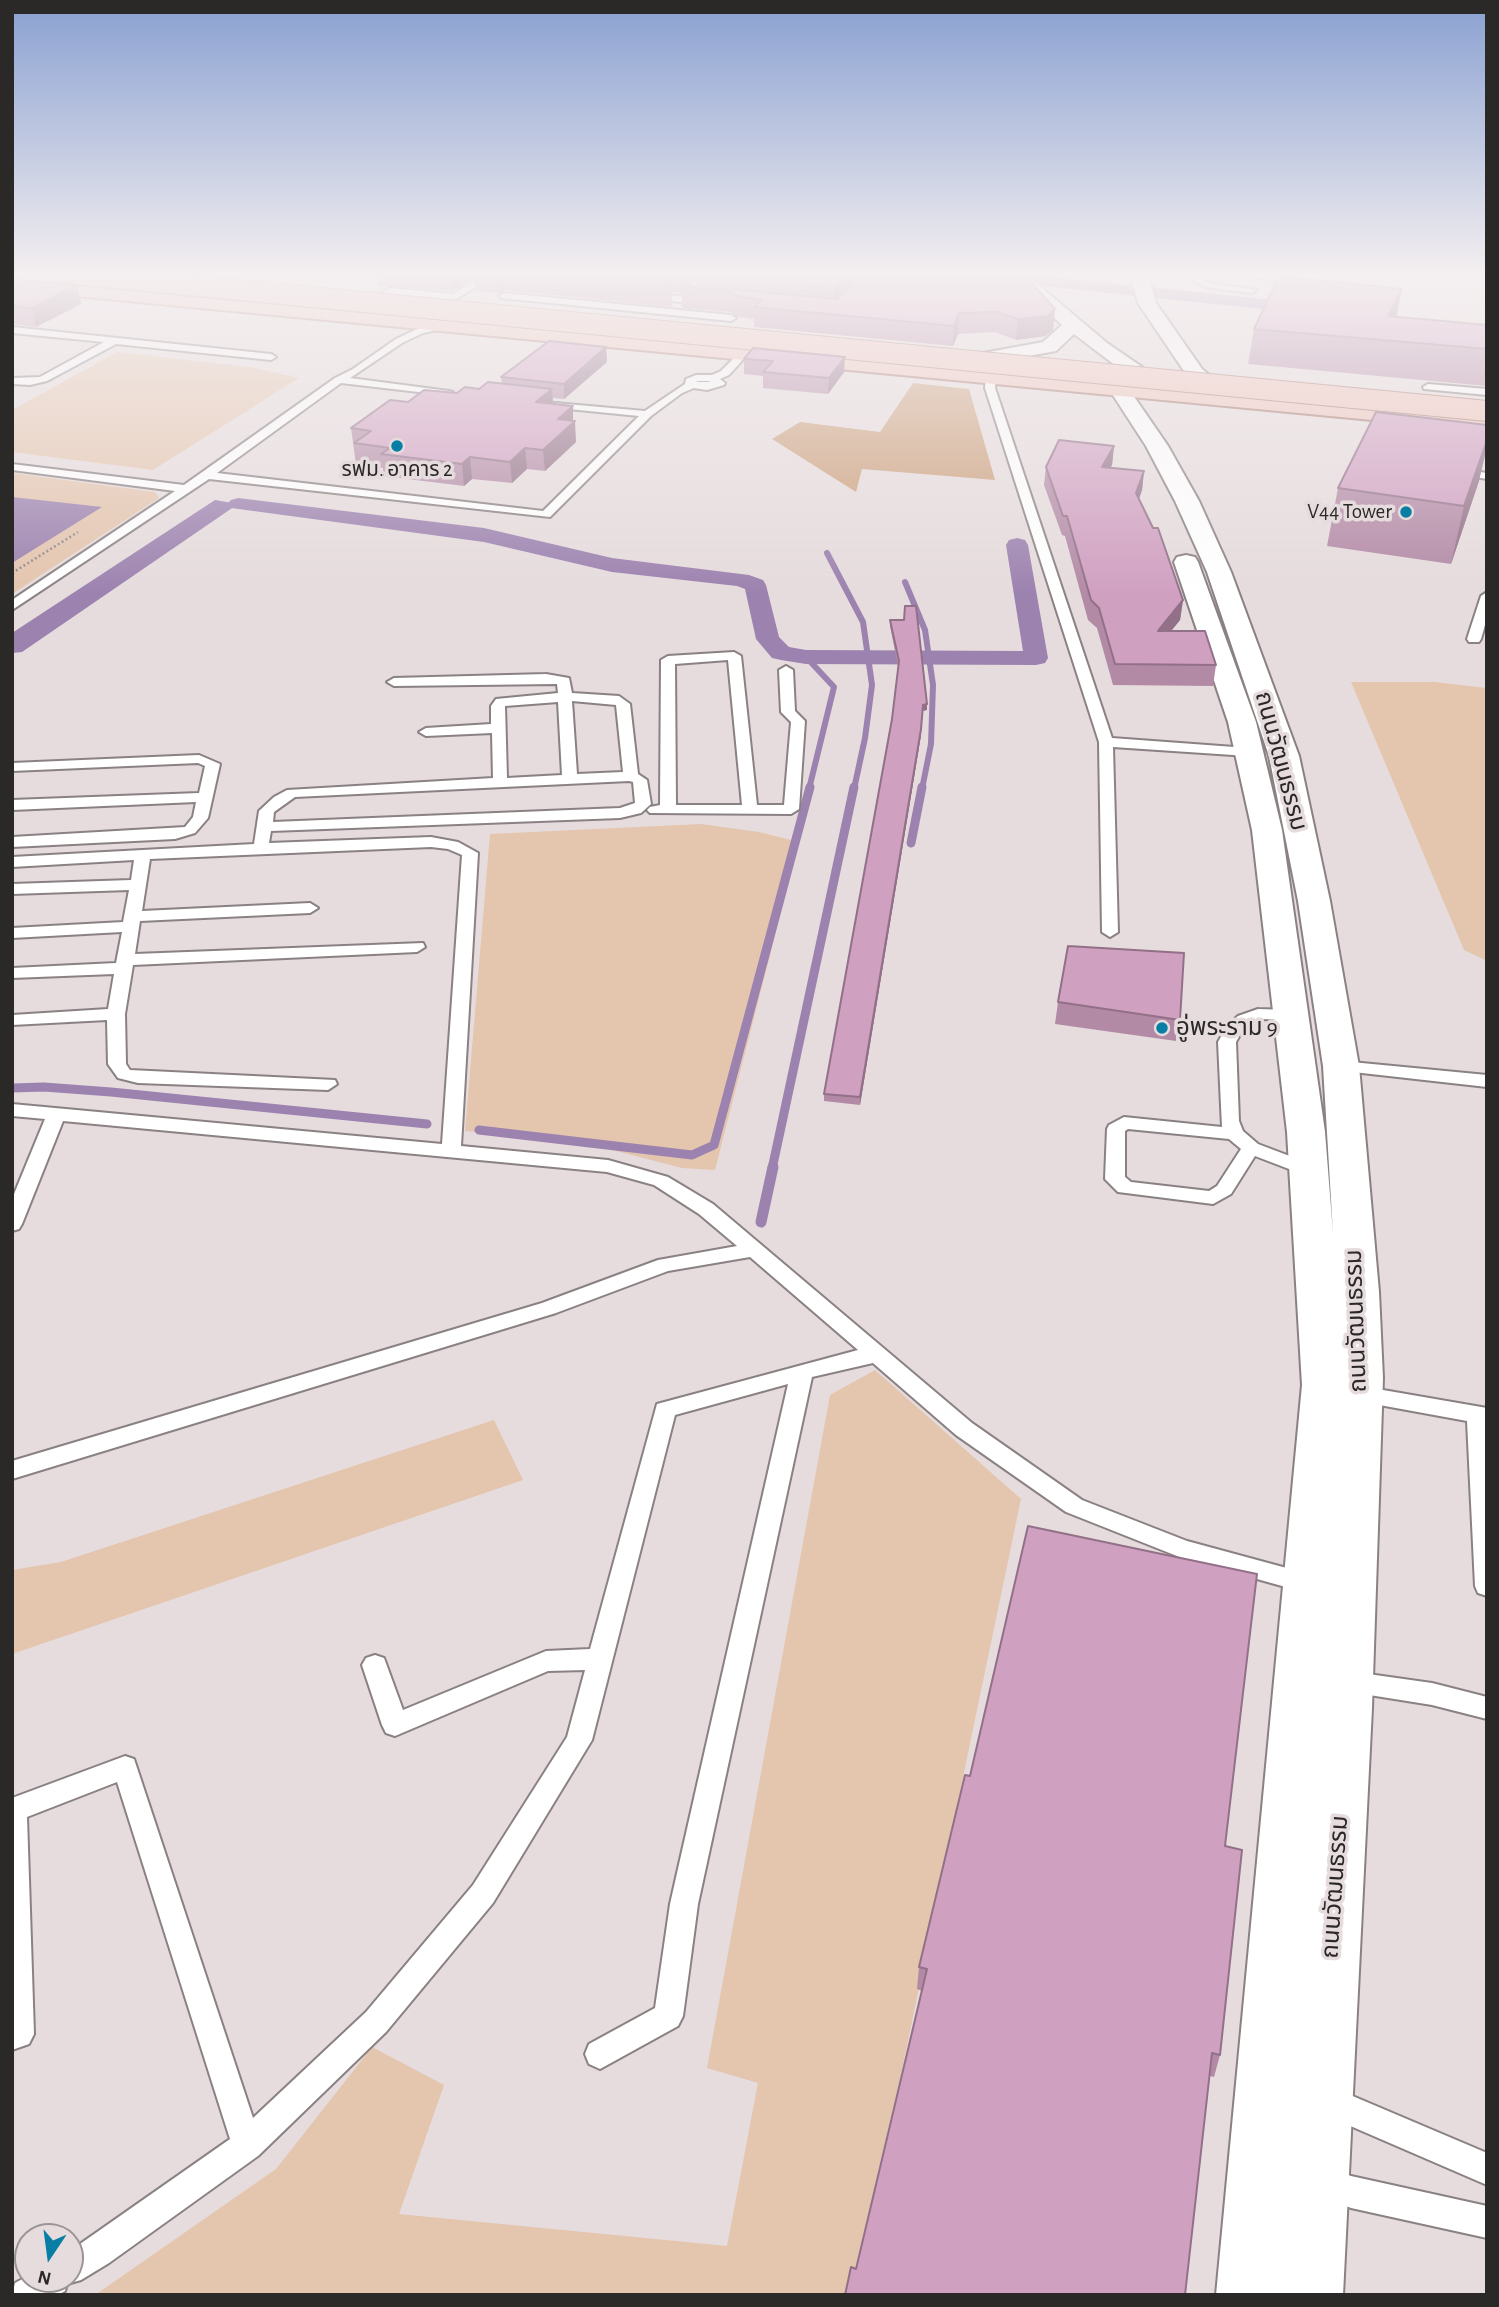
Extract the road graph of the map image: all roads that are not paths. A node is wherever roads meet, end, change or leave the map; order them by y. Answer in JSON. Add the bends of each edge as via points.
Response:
{"nodes":[{"id":1,"x":12,"y":380,"type":"edge"},
{"id":2,"x":40,"y":380,"type":"edge"},
{"id":3,"x":339,"y":380,"type":"joint"},
{"id":4,"x":717,"y":380,"type":"edge"},
{"id":5,"x":991,"y":380,"type":"edge"},
{"id":6,"x":1100,"y":380,"type":"edge"},
{"id":7,"x":1109,"y":380,"type":"edge"},
{"id":8,"x":1152,"y":380,"type":"edge"},
{"id":9,"x":1171,"y":380,"type":"edge"},
{"id":10,"x":1220,"y":380,"type":"edge"},
{"id":11,"x":30,"y":382,"type":"junction"},
{"id":12,"x":1428,"y":387,"type":"edge"},
{"id":13,"x":12,"y":391,"type":"edge"},
{"id":14,"x":1487,"y":392,"type":"edge"},
{"id":15,"x":461,"y":395,"type":"edge"},
{"id":16,"x":540,"y":404,"type":"edge"},
{"id":17,"x":1487,"y":406,"type":"edge"},
{"id":18,"x":1487,"y":411,"type":"edge"},
{"id":19,"x":647,"y":414,"type":"junction"},
{"id":20,"x":1487,"y":418,"type":"edge"},
{"id":21,"x":1487,"y":425,"type":"edge"},
{"id":22,"x":12,"y":467,"type":"edge"},
{"id":23,"x":1449,"y":471,"type":"edge"},
{"id":24,"x":206,"y":475,"type":"junction"},
{"id":25,"x":1487,"y":476,"type":"edge"},
{"id":26,"x":186,"y":489,"type":"junction"},
{"id":27,"x":1487,"y":596,"type":"edge"},
{"id":28,"x":12,"y":606,"type":"edge"},
{"id":29,"x":1474,"y":639,"type":"dead end"},
{"id":30,"x":786,"y":670,"type":"dead end"},
{"id":31,"x":394,"y":682,"type":"dead end"},
{"id":32,"x":566,"y":697,"type":"junction"},
{"id":33,"x":498,"y":728,"type":"junction"},
{"id":34,"x":426,"y":732,"type":"dead end"},
{"id":35,"x":1105,"y":741,"type":"junction"},
{"id":36,"x":1266,"y":754,"type":"junction"},
{"id":37,"x":12,"y":767,"type":"edge"},
{"id":38,"x":631,"y":776,"type":"junction"},
{"id":39,"x":570,"y":778,"type":"junction"},
{"id":40,"x":499,"y":782,"type":"junction"},
{"id":41,"x":205,"y":797,"type":"junction"},
{"id":42,"x":455,"y":801,"type":"junction"},
{"id":43,"x":12,"y":805,"type":"edge"},
{"id":44,"x":750,"y":809,"type":"junction"},
{"id":45,"x":636,"y":810,"type":"junction"},
{"id":46,"x":668,"y":810,"type":"junction"},
{"id":47,"x":264,"y":827,"type":"junction"},
{"id":48,"x":12,"y":842,"type":"edge"},
{"id":49,"x":261,"y":848,"type":"junction"},
{"id":50,"x":143,"y":855,"type":"junction"},
{"id":51,"x":12,"y":862,"type":"edge"},
{"id":52,"x":138,"y":885,"type":"junction"},
{"id":53,"x":12,"y":889,"type":"edge"},
{"id":54,"x":310,"y":908,"type":"dead end"},
{"id":55,"x":133,"y":921,"type":"junction"},
{"id":56,"x":1110,"y":932,"type":"dead end"},
{"id":57,"x":12,"y":933,"type":"edge"},
{"id":58,"x":416,"y":947,"type":"dead end"},
{"id":59,"x":125,"y":964,"type":"junction"},
{"id":60,"x":12,"y":973,"type":"edge"},
{"id":61,"x":116,"y":1014,"type":"junction"},
{"id":62,"x":1290,"y":1015,"type":"junction"},
{"id":63,"x":1332,"y":1017,"type":"junction"},
{"id":64,"x":12,"y":1020,"type":"edge"},
{"id":65,"x":1341,"y":1066,"type":"junction"},
{"id":66,"x":1487,"y":1082,"type":"edge"},
{"id":67,"x":328,"y":1084,"type":"dead end"},
{"id":68,"x":12,"y":1110,"type":"edge"},
{"id":69,"x":56,"y":1114,"type":"junction"},
{"id":70,"x":1234,"y":1135,"type":"junction"},
{"id":71,"x":1251,"y":1148,"type":"junction"},
{"id":72,"x":451,"y":1151,"type":"junction"},
{"id":73,"x":1329,"y":1173,"type":"junction"},
{"id":74,"x":12,"y":1224,"type":"edge"},
{"id":75,"x":754,"y":1250,"type":"junction"},
{"id":76,"x":877,"y":1355,"type":"junction"},
{"id":77,"x":803,"y":1372,"type":"junction"},
{"id":78,"x":1360,"y":1394,"type":"junction"},
{"id":79,"x":1482,"y":1415,"type":"edge"},
{"id":80,"x":12,"y":1470,"type":"edge"},
{"id":81,"x":1487,"y":1586,"type":"edge"},
{"id":82,"x":1329,"y":1589,"type":"junction"},
{"id":83,"x":600,"y":1659,"type":"junction"},
{"id":84,"x":375,"y":1665,"type":"dead end"},
{"id":85,"x":1346,"y":1682,"type":"junction"},
{"id":86,"x":1487,"y":1709,"type":"edge"},
{"id":87,"x":12,"y":2036,"type":"edge"},
{"id":88,"x":600,"y":2054,"type":"dead end"},
{"id":89,"x":1322,"y":2097,"type":"junction"},
{"id":90,"x":247,"y":2144,"type":"junction"},
{"id":91,"x":1487,"y":2169,"type":"edge"},
{"id":92,"x":1317,"y":2179,"type":"junction"},
{"id":93,"x":1487,"y":2222,"type":"edge"},
{"id":94,"x":84,"y":2260,"type":"edge"},
{"id":95,"x":1249,"y":2295,"type":"edge"},
{"id":96,"x":1310,"y":2295,"type":"edge"}],
"edges":[{"from":1,"to":11,"type":"lane"},
{"from":2,"to":11,"type":"lane"},
{"from":3,"to":15,"type":"lane"},
{"from":3,"to":24,"type":"lane"},
{"from":4,"to":19,"type":"lane","via":[[720,383],[714,386],[692,385],[678,391]]},
{"from":5,"to":35,"type":"lane"},
{"from":6,"to":20,"type":"main road","bridge":true},
{"from":7,"to":36,"type":"street","name":"ถนนวัฒนธรรม","via":[[1198,590],[1242,722]]},
{"from":8,"to":21,"type":"main road","via":[[1376,421]]},
{"from":9,"to":18,"type":"main road","bridge":true},
{"from":10,"to":17,"type":"main road"},
{"from":11,"to":13,"type":"lane"},
{"from":12,"to":14,"type":"lane"},
{"from":16,"to":19,"type":"lane"},
{"from":19,"to":24,"type":"lane","via":[[547,514]]},
{"from":22,"to":26,"type":"lane"},
{"from":23,"to":25,"type":"lane"},
{"from":24,"to":26,"type":"lane"},
{"from":26,"to":28,"type":"lane"},
{"from":27,"to":29,"type":"lane"},
{"from":30,"to":44,"type":"lane","via":[[788,712],[798,721],[791,808]]},
{"from":31,"to":32,"type":"lane","via":[[556,679],[564,681]]},
{"from":32,"to":33,"type":"lane","via":[[500,702]]},
{"from":32,"to":38,"type":"lane","via":[[619,699]]},
{"from":32,"to":39,"type":"lane"},
{"from":33,"to":34,"type":"lane"},
{"from":33,"to":40,"type":"lane"},
{"from":35,"to":36,"type":"lane"},
{"from":35,"to":56,"type":"lane"},
{"from":36,"to":62,"type":"street","name":"ถนนวัฒนธรรม","via":[[1267,830]]},
{"from":36,"to":63,"type":"street","name":"ถนนวัฒนธรรม","via":[[1314,901]]},
{"from":37,"to":41,"type":"lane","via":[[199,759],[214,764]]},
{"from":38,"to":39,"type":"lane"},
{"from":38,"to":45,"type":"lane","via":[[640,780],[643,804]]},
{"from":39,"to":40,"type":"lane"},
{"from":40,"to":42,"type":"lane"},
{"from":41,"to":43,"type":"lane"},
{"from":41,"to":48,"type":"lane","via":[[200,818],[190,830],[175,834]]},
{"from":42,"to":45,"type":"lane"},
{"from":42,"to":47,"type":"lane"},
{"from":42,"to":47,"type":"lane","via":[[292,793],[267,811]]},
{"from":44,"to":46,"type":"lane"},
{"from":44,"to":46,"type":"lane","via":[[734,656],[668,660]]},
{"from":45,"to":46,"type":"lane"},
{"from":47,"to":49,"type":"lane"},
{"from":49,"to":50,"type":"lane"},
{"from":49,"to":72,"type":"lane","via":[[431,842],[470,853]]},
{"from":50,"to":51,"type":"lane"},
{"from":50,"to":52,"type":"lane"},
{"from":52,"to":53,"type":"lane"},
{"from":52,"to":55,"type":"lane"},
{"from":54,"to":55,"type":"lane"},
{"from":55,"to":57,"type":"lane"},
{"from":55,"to":59,"type":"lane"},
{"from":58,"to":59,"type":"lane"},
{"from":59,"to":60,"type":"lane"},
{"from":59,"to":61,"type":"lane"},
{"from":61,"to":64,"type":"lane"},
{"from":61,"to":67,"type":"lane","via":[[117,1064],[124,1074]]},
{"from":62,"to":63,"type":"street"},
{"from":62,"to":70,"type":"lane","via":[[1258,1014],[1244,1020],[1227,1042]]},
{"from":62,"to":73,"type":"street","name":"ถนนวัฒนธรรม"},
{"from":63,"to":65,"type":"street","name":"ถนนวัฒนธรรม"},
{"from":65,"to":66,"type":"lane"},
{"from":65,"to":73,"type":"street","name":"ถนนวัฒนธรรม"},
{"from":68,"to":69,"type":"lane"},
{"from":69,"to":72,"type":"lane"},
{"from":69,"to":74,"type":"lane"},
{"from":70,"to":71,"type":"lane"},
{"from":70,"to":71,"type":"lane","via":[[1124,1123],[1116,1129],[1115,1179],[1125,1188],[1213,1198],[1224,1190]]},
{"from":71,"to":73,"type":"lane"},
{"from":72,"to":75,"type":"lane","via":[[608,1166],[661,1181],[706,1209]]},
{"from":73,"to":78,"type":"street","name":"ถนนวัฒนธรรม","via":[[1358,1292]]},
{"from":73,"to":82,"type":"street","name":"ถนนวัฒนธรรม","via":[[1324,1385]]},
{"from":75,"to":76,"type":"lane"},
{"from":75,"to":80,"type":"lane","via":[[666,1265],[549,1308]]},
{"from":76,"to":77,"type":"lane"},
{"from":76,"to":82,"type":"lane","via":[[964,1429],[1074,1506],[1182,1549]]},
{"from":77,"to":83,"type":"lane","via":[[665,1410]]},
{"from":77,"to":88,"type":"lane","via":[[684,1904],[668,2015]]},
{"from":78,"to":79,"type":"lane"},
{"from":78,"to":82,"type":"street","name":"ถนนวัฒนธรรม"},
{"from":79,"to":81,"type":"lane"},
{"from":82,"to":85,"type":"street","name":"ถนนวัฒนธรรม"},
{"from":82,"to":95,"type":"street","name":"ถนนวัฒนธรรม"},
{"from":83,"to":84,"type":"lane","via":[[545,1661],[395,1725]]},
{"from":83,"to":90,"type":"lane","via":[[579,1740],[483,1894],[376,2022]]},
{"from":85,"to":86,"type":"lane","via":[[1432,1694]]},
{"from":85,"to":89,"type":"street","name":"ถนนวัฒนธรรม"},
{"from":87,"to":90,"type":"lane","via":[[19,2034],[13,1810],[125,1767]]},
{"from":89,"to":91,"type":"lane"},
{"from":89,"to":92,"type":"street","name":"ถนนวัฒนธรรม"},
{"from":90,"to":94,"type":"lane"},
{"from":92,"to":93,"type":"lane","via":[[1351,2192]]},
{"from":92,"to":96,"type":"street","name":"ถนนวัฒนธรรม"}]}
